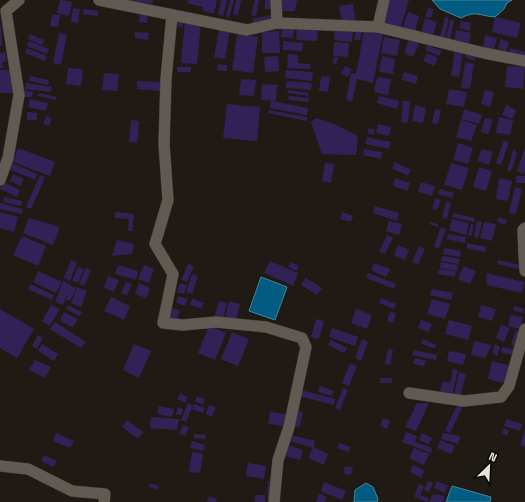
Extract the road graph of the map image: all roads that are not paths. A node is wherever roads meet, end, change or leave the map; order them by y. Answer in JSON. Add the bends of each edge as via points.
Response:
{"nodes":[{"id":1,"x":19,"y":0,"type":"edge"},
{"id":2,"x":99,"y":0,"type":"edge"},
{"id":3,"x":276,"y":0,"type":"edge"},
{"id":4,"x":384,"y":0,"type":"edge"},
{"id":5,"x":172,"y":15,"type":"junction"},
{"id":6,"x":277,"y":23,"type":"junction"},
{"id":7,"x":378,"y":27,"type":"junction"},
{"id":8,"x":525,"y":60,"type":"edge"},
{"id":9,"x":0,"y":180,"type":"edge"},
{"id":10,"x":525,"y":228,"type":"edge"},
{"id":11,"x":525,"y":271,"type":"edge"},
{"id":12,"x":525,"y":329,"type":"edge"},
{"id":13,"x":409,"y":393,"type":"dead end"},
{"id":14,"x":0,"y":466,"type":"edge"},
{"id":15,"x":104,"y":502,"type":"edge"},
{"id":16,"x":274,"y":502,"type":"edge"}],
"edges":[{"from":1,"to":9,"type":"street","via":[[6,11],[19,95],[8,158]]},
{"from":2,"to":5,"type":"street"},
{"from":3,"to":6,"type":"street"},
{"from":4,"to":7,"type":"street"},
{"from":5,"to":6,"type":"street","via":[[247,30]]},
{"from":5,"to":16,"type":"street","via":[[166,79],[164,144],[168,200],[155,244],[173,274],[163,323],[216,322],[266,327],[302,338],[306,346],[289,427],[278,460]]},
{"from":6,"to":7,"type":"street"},
{"from":7,"to":8,"type":"street","via":[[484,53]]},
{"from":10,"to":11,"type":"street"},
{"from":12,"to":13,"type":"street","via":[[509,386],[500,397],[464,401]]},
{"from":14,"to":15,"type":"street","via":[[28,469],[72,491],[105,494]]}]}
